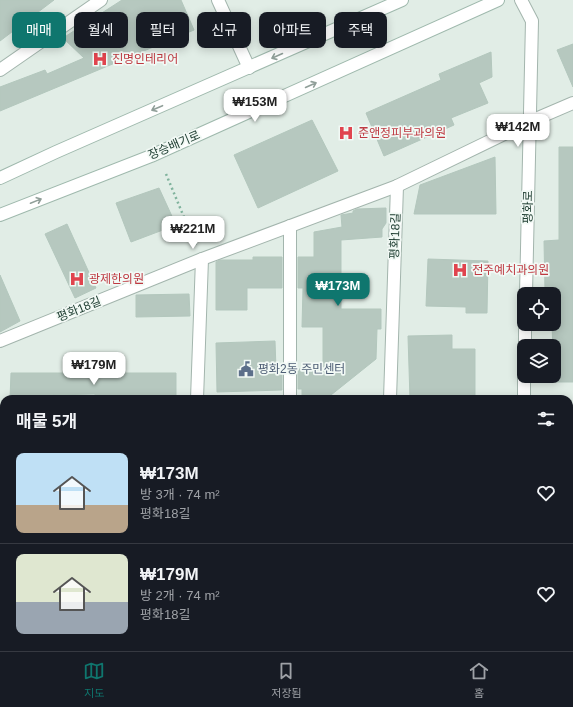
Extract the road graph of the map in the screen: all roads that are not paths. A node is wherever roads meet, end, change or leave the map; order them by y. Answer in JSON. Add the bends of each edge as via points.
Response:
{"nodes":[{"id":1,"x":100,"y":0,"type":"edge"},
{"id":2,"x":218,"y":0,"type":"edge"},
{"id":3,"x":402,"y":0,"type":"edge"},
{"id":4,"x":498,"y":0,"type":"edge"},
{"id":5,"x":521,"y":0,"type":"edge"},
{"id":6,"x":249,"y":68,"type":"junction"},
{"id":7,"x":0,"y":70,"type":"edge"},
{"id":8,"x":573,"y":103,"type":"edge"},
{"id":9,"x":530,"y":121,"type":"junction"},
{"id":10,"x":0,"y":178,"type":"edge"},
{"id":11,"x":397,"y":186,"type":"junction"},
{"id":12,"x":0,"y":215,"type":"edge"},
{"id":13,"x":290,"y":226,"type":"junction"},
{"id":14,"x":202,"y":259,"type":"junction"},
{"id":15,"x":526,"y":287,"type":"edge"},
{"id":16,"x":0,"y":341,"type":"edge"},
{"id":17,"x":524,"y":383,"type":"edge"},
{"id":18,"x":197,"y":395,"type":"edge"},
{"id":19,"x":290,"y":395,"type":"edge"},
{"id":20,"x":390,"y":395,"type":"edge"},
{"id":21,"x":524,"y":395,"type":"edge"}],
"edges":[{"from":1,"to":7,"type":"street"},
{"from":2,"to":6,"type":"street"},
{"from":3,"to":6,"type":"street","one_way":true},
{"from":12,"to":4,"type":"street","name":"장승배기로","one_way":true,"via":[[151,156]]},
{"from":5,"to":9,"type":"street","name":"평화로","via":[[532,21]]},
{"from":6,"to":10,"type":"street","one_way":true},
{"from":8,"to":9,"type":"street"},
{"from":9,"to":11,"type":"street"},
{"from":9,"to":15,"type":"street","name":"평화로"},
{"from":11,"to":13,"type":"street","name":"평화18길"},
{"from":11,"to":20,"type":"street","name":"평화18길"},
{"from":13,"to":14,"type":"street","name":"평화18길"},
{"from":13,"to":19,"type":"street"},
{"from":14,"to":16,"type":"street","name":"평화18길"},
{"from":14,"to":18,"type":"street"},
{"from":17,"to":21,"type":"street"}]}
